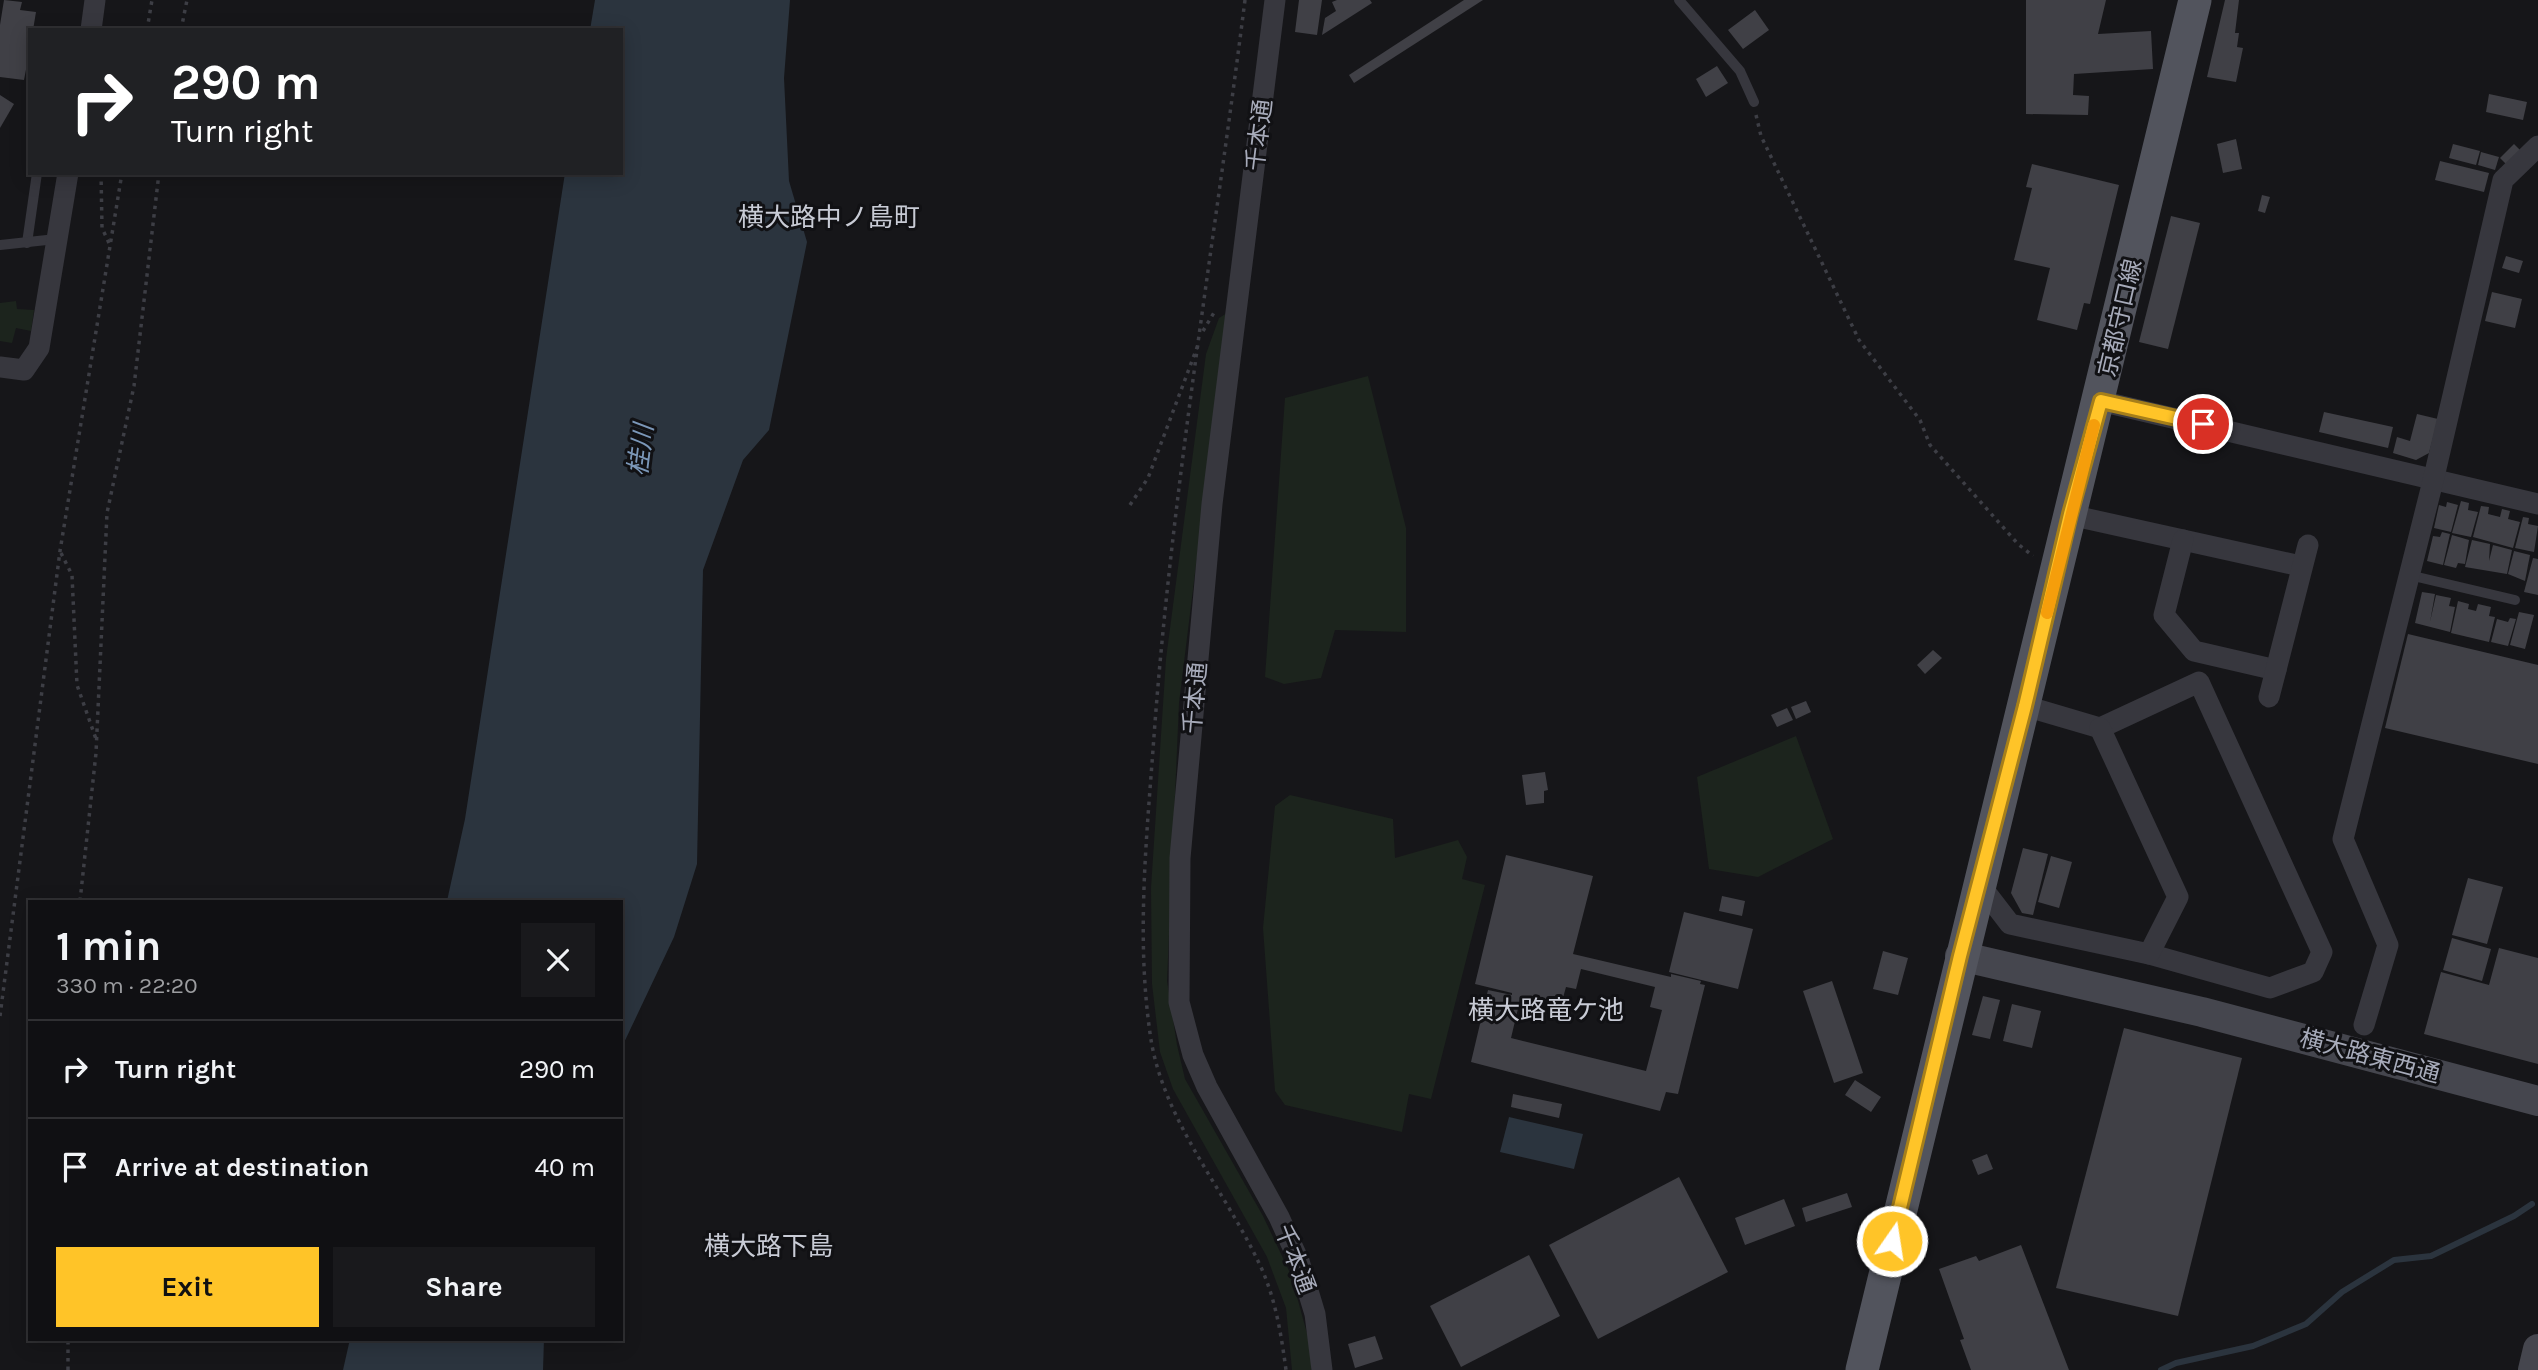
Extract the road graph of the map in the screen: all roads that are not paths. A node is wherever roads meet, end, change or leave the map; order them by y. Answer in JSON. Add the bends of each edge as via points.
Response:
{"nodes":[{"id":1,"x":95,"y":0,"type":"edge"},
{"id":2,"x":1275,"y":0,"type":"edge"},
{"id":3,"x":1679,"y":0,"type":"edge"},
{"id":4,"x":2195,"y":0,"type":"edge"},
{"id":5,"x":91,"y":28,"type":"edge"},
{"id":6,"x":1754,"y":102,"type":"road end"},
{"id":7,"x":2538,"y":146,"type":"edge"},
{"id":8,"x":37,"y":175,"type":"edge"},
{"id":9,"x":68,"y":175,"type":"edge"},
{"id":10,"x":56,"y":239,"type":"junction"},
{"id":11,"x":27,"y":243,"type":"junction"},
{"id":12,"x":0,"y":245,"type":"edge"},
{"id":13,"x":0,"y":367,"type":"edge"},
{"id":14,"x":2101,"y":401,"type":"junction"},
{"id":15,"x":2434,"y":477,"type":"junction"},
{"id":16,"x":2538,"y":504,"type":"edge"},
{"id":17,"x":2070,"y":514,"type":"junction"},
{"id":18,"x":2183,"y":540,"type":"junction"},
{"id":19,"x":2308,"y":545,"type":"dead end"},
{"id":20,"x":2301,"y":566,"type":"junction"},
{"id":21,"x":2409,"y":575,"type":"junction"},
{"id":22,"x":2515,"y":600,"type":"dead end"},
{"id":23,"x":2276,"y":670,"type":"junction"},
{"id":24,"x":2269,"y":697,"type":"dead end"},
{"id":25,"x":2025,"y":706,"type":"junction"},
{"id":26,"x":2100,"y":728,"type":"junction"},
{"id":27,"x":1980,"y":885,"type":"junction"},
{"id":28,"x":1963,"y":945,"type":"junction"},
{"id":29,"x":2149,"y":954,"type":"junction"},
{"id":30,"x":2364,"y":1025,"type":"dead end"},
{"id":31,"x":2538,"y":1101,"type":"edge"},
{"id":32,"x":2538,"y":1349,"type":"edge"},
{"id":33,"x":1322,"y":1370,"type":"edge"},
{"id":34,"x":1862,"y":1370,"type":"edge"},
{"id":35,"x":2533,"y":1370,"type":"edge"}],
"edges":[{"from":1,"to":5,"type":"street"},
{"from":2,"to":33,"type":"street","name":"千本通","via":[[1212,504],[1180,858],[1179,1002],[1207,1087],[1299,1261],[1315,1314]]},
{"from":3,"to":6,"type":"lane","via":[[1740,71]]},
{"from":4,"to":14,"type":"main road","name":"京都守口線"},
{"from":7,"to":15,"type":"street","via":[[2504,180]]},
{"from":8,"to":11,"type":"lane"},
{"from":9,"to":10,"type":"street"},
{"from":10,"to":11,"type":"lane"},
{"from":10,"to":13,"type":"street","via":[[39,348],[24,370]]},
{"from":11,"to":12,"type":"lane"},
{"from":14,"to":15,"type":"street"},
{"from":14,"to":17,"type":"main road","name":"京都守口線"},
{"from":15,"to":16,"type":"street"},
{"from":15,"to":21,"type":"street"},
{"from":17,"to":18,"type":"street"},
{"from":17,"to":25,"type":"main road","name":"京都守口線"},
{"from":18,"to":20,"type":"street"},
{"from":18,"to":23,"type":"street","via":[[2164,615],[2194,651]]},
{"from":19,"to":20,"type":"street"},
{"from":20,"to":23,"type":"street"},
{"from":21,"to":22,"type":"lane"},
{"from":21,"to":30,"type":"street","via":[[2343,839],[2388,946]]},
{"from":23,"to":24,"type":"street"},
{"from":25,"to":26,"type":"street"},
{"from":25,"to":27,"type":"main road","name":"京都守口線"},
{"from":26,"to":29,"type":"street","via":[[2178,897]]},
{"from":26,"to":29,"type":"street","via":[[2199,682],[2322,952],[2314,972],[2270,988]]},
{"from":27,"to":28,"type":"main road","name":"京都守口線"},
{"from":27,"to":29,"type":"street","via":[[2010,924]]},
{"from":28,"to":31,"type":"street","name":"横大路東西通","via":[[2162,985],[2202,1012]]},
{"from":28,"to":34,"type":"main road","name":"京都守口線"},
{"from":32,"to":35,"type":"street"}]}
